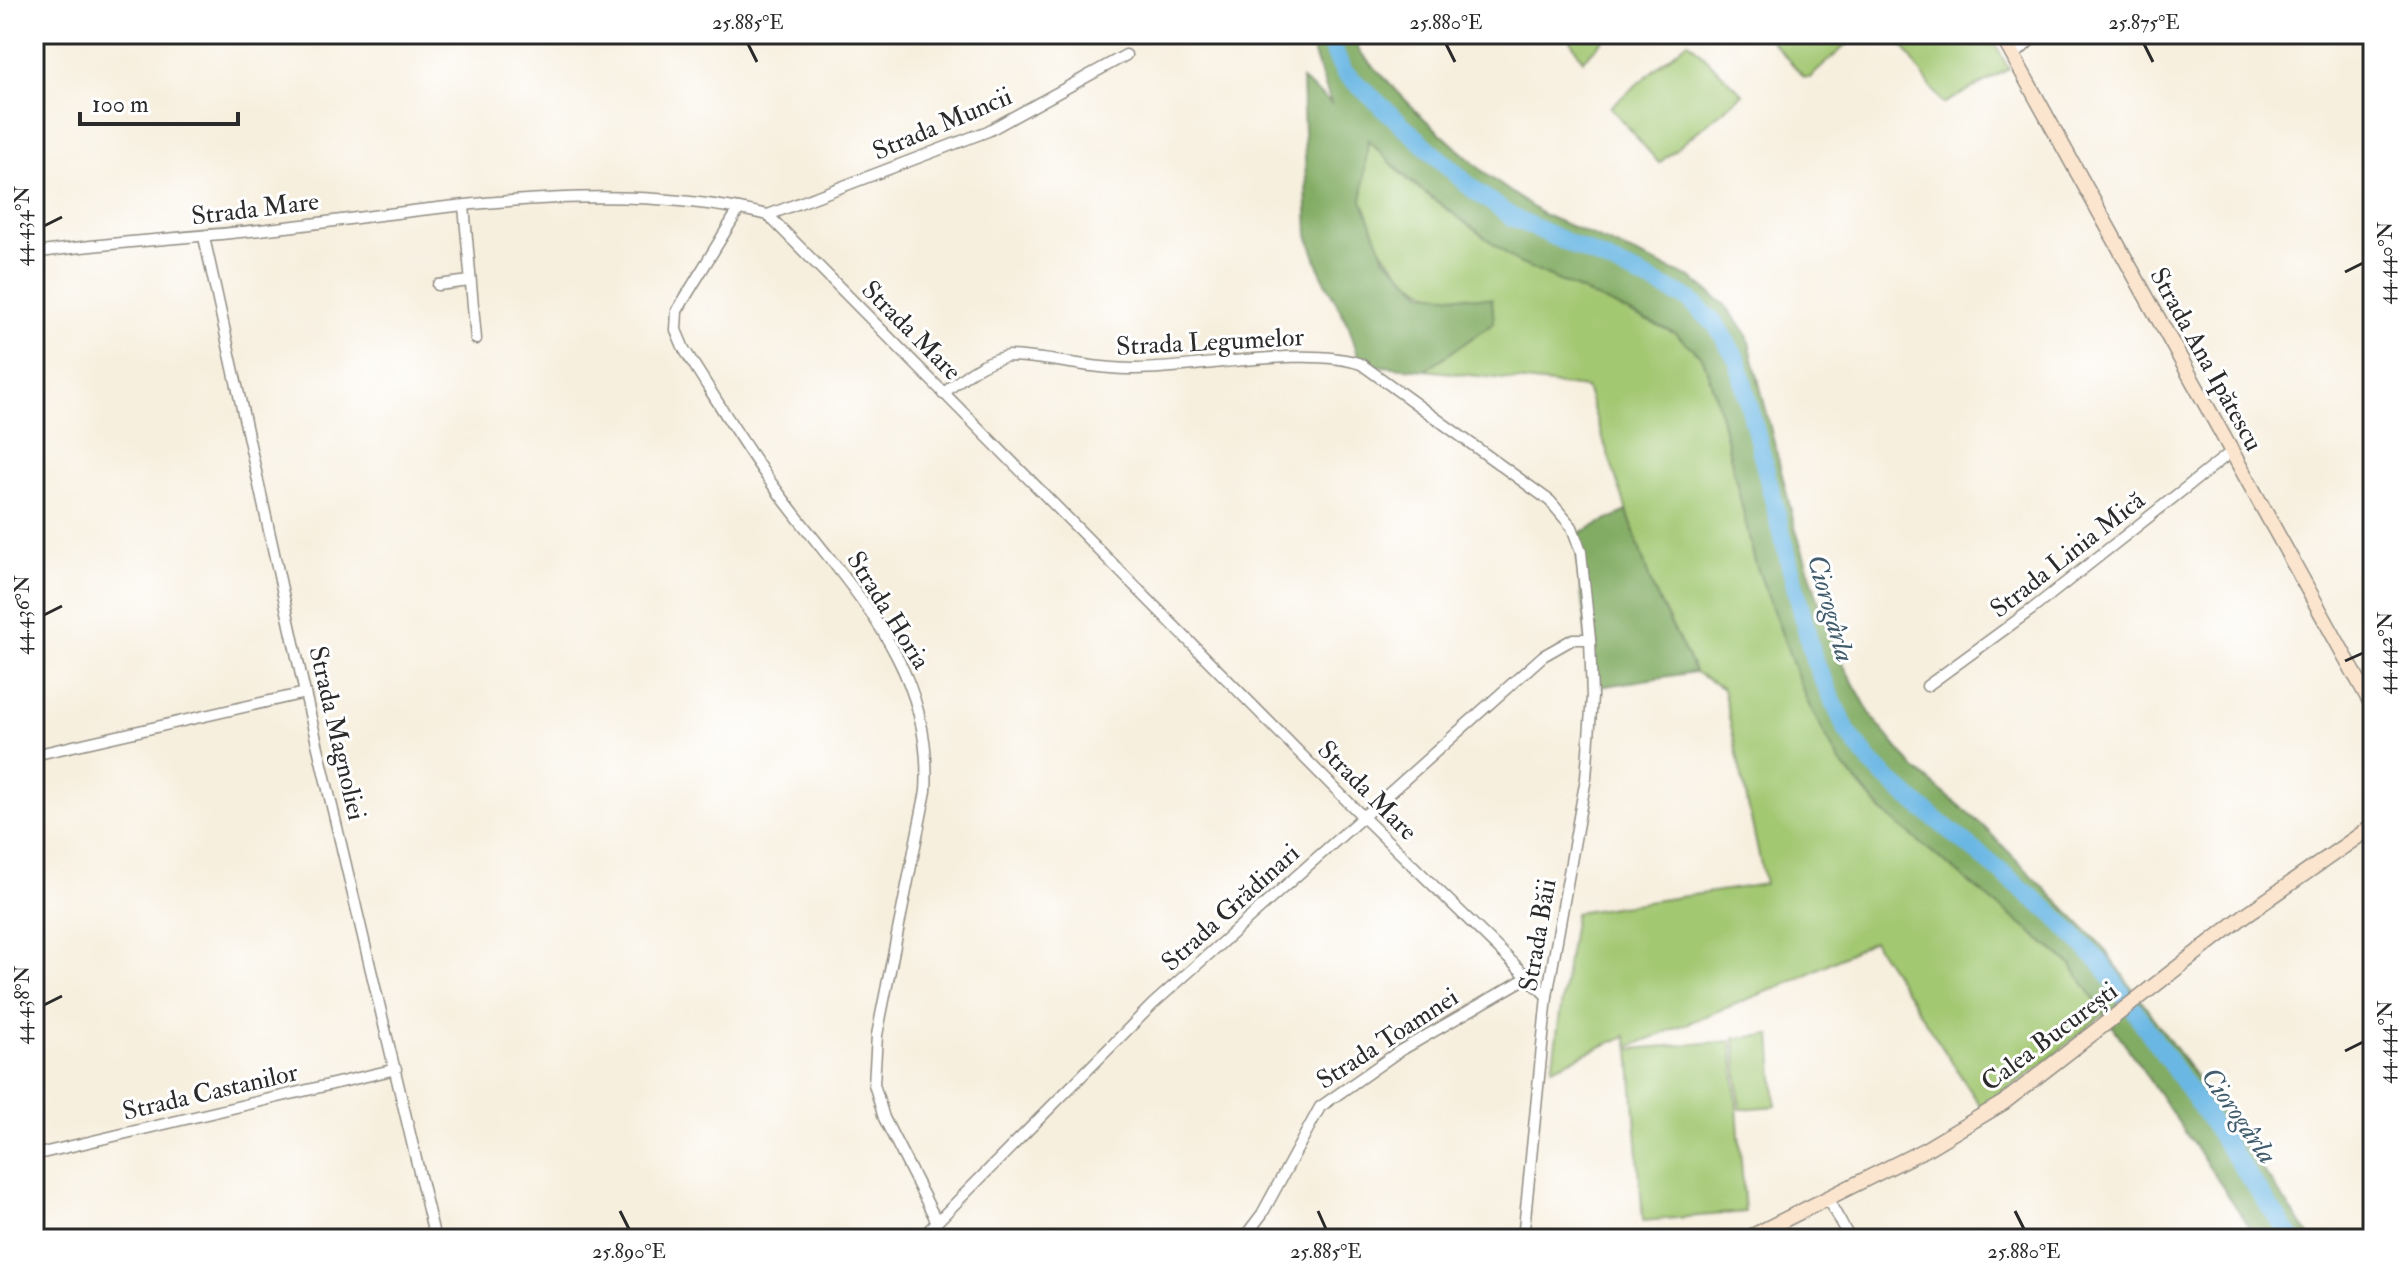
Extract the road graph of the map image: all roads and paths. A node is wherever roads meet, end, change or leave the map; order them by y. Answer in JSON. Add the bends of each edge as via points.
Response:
{"nodes":[{"id":1,"x":2001,"y":34,"type":"edge"},
{"id":2,"x":2037,"y":34,"type":"edge"},
{"id":3,"x":1126,"y":55,"type":"dead end"},
{"id":4,"x":2014,"y":56,"type":"junction"},
{"id":5,"x":464,"y":206,"type":"junction"},
{"id":6,"x":739,"y":209,"type":"junction"},
{"id":7,"x":768,"y":215,"type":"junction"},
{"id":8,"x":204,"y":237,"type":"junction"},
{"id":9,"x":35,"y":254,"type":"edge"},
{"id":10,"x":470,"y":281,"type":"junction"},
{"id":11,"x":438,"y":285,"type":"dead end"},
{"id":12,"x":476,"y":339,"type":"dead end"},
{"id":13,"x":1348,"y":359,"type":"joint"},
{"id":14,"x":943,"y":394,"type":"junction"},
{"id":15,"x":2231,"y":452,"type":"junction"},
{"id":16,"x":1590,"y":639,"type":"junction"},
{"id":17,"x":1927,"y":686,"type":"dead end"},
{"id":18,"x":305,"y":693,"type":"junction"},
{"id":19,"x":2373,"y":707,"type":"edge"},
{"id":20,"x":34,"y":755,"type":"edge"},
{"id":21,"x":1363,"y":817,"type":"junction"},
{"id":22,"x":2369,"y":830,"type":"edge"},
{"id":23,"x":1528,"y":977,"type":"junction"},
{"id":24,"x":1547,"y":996,"type":"junction"},
{"id":25,"x":396,"y":1069,"type":"junction"},
{"id":26,"x":34,"y":1155,"type":"edge"},
{"id":27,"x":1827,"y":1198,"type":"junction"},
{"id":28,"x":937,"y":1222,"type":"junction"},
{"id":29,"x":435,"y":1239,"type":"edge"},
{"id":30,"x":920,"y":1239,"type":"edge"},
{"id":31,"x":1243,"y":1239,"type":"edge"},
{"id":32,"x":1523,"y":1239,"type":"edge"},
{"id":33,"x":1746,"y":1239,"type":"edge"},
{"id":34,"x":1850,"y":1239,"type":"edge"}],
"edges":[{"from":1,"to":4,"type":"main road","name":"Strada Ana Ipătescu"},
{"from":2,"to":4,"type":"street"},
{"from":3,"to":7,"type":"street","name":"Strada Muncii","via":[[988,131]]},
{"from":4,"to":15,"type":"main road","name":"Strada Ana Ipătescu"},
{"from":5,"to":6,"type":"street","name":"Strada Mare","via":[[636,197]]},
{"from":5,"to":8,"type":"street","name":"Strada Mare"},
{"from":5,"to":10,"type":"street"},
{"from":6,"to":7,"type":"street","name":"Strada Mare"},
{"from":6,"to":28,"type":"street","name":"Strada Horia","via":[[677,311],[676,330],[757,463],[864,602],[919,705],[926,791],[877,1035],[874,1084],[884,1118]]},
{"from":7,"to":14,"type":"street","name":"Strada Mare"},
{"from":8,"to":9,"type":"street","name":"Strada Mare"},
{"from":8,"to":18,"type":"street","name":"Strada Magnoliei"},
{"from":10,"to":11,"type":"street"},
{"from":10,"to":12,"type":"street"},
{"from":13,"to":14,"type":"street","name":"Strada Legumelor","via":[[1127,369],[1008,356],[981,365]]},
{"from":13,"to":16,"type":"street","name":"Strada Băii","via":[[1550,501],[1572,527],[1581,552]]},
{"from":14,"to":21,"type":"street","name":"Strada Mare"},
{"from":15,"to":17,"type":"street","name":"Strada Linia Mică"},
{"from":15,"to":19,"type":"main road","name":"Strada Ana Ipătescu"},
{"from":16,"to":21,"type":"street","name":"Strada Grădinari","via":[[1573,639],[1543,656]]},
{"from":16,"to":24,"type":"street","name":"Strada Băii","via":[[1586,778]]},
{"from":18,"to":20,"type":"street"},
{"from":18,"to":25,"type":"street","name":"Strada Magnoliei"},
{"from":21,"to":23,"type":"street","name":"Strada Mare"},
{"from":21,"to":28,"type":"street","name":"Strada Grădinari","via":[[1153,1004]]},
{"from":22,"to":27,"type":"main road","name":"Calea București","via":[[1976,1121]]},
{"from":23,"to":24,"type":"street","name":"Strada Mare"},
{"from":23,"to":31,"type":"street","name":"Strada Toamnei","via":[[1398,1052],[1320,1107]]},
{"from":24,"to":32,"type":"street","name":"Strada Băii"},
{"from":25,"to":26,"type":"street","name":"Strada Castanilor"},
{"from":25,"to":29,"type":"street","name":"Strada Magnoliei"},
{"from":27,"to":33,"type":"main road","name":"Calea București"},
{"from":27,"to":34,"type":"street"},
{"from":28,"to":30,"type":"street","name":"Strada Grădinari"}]}
